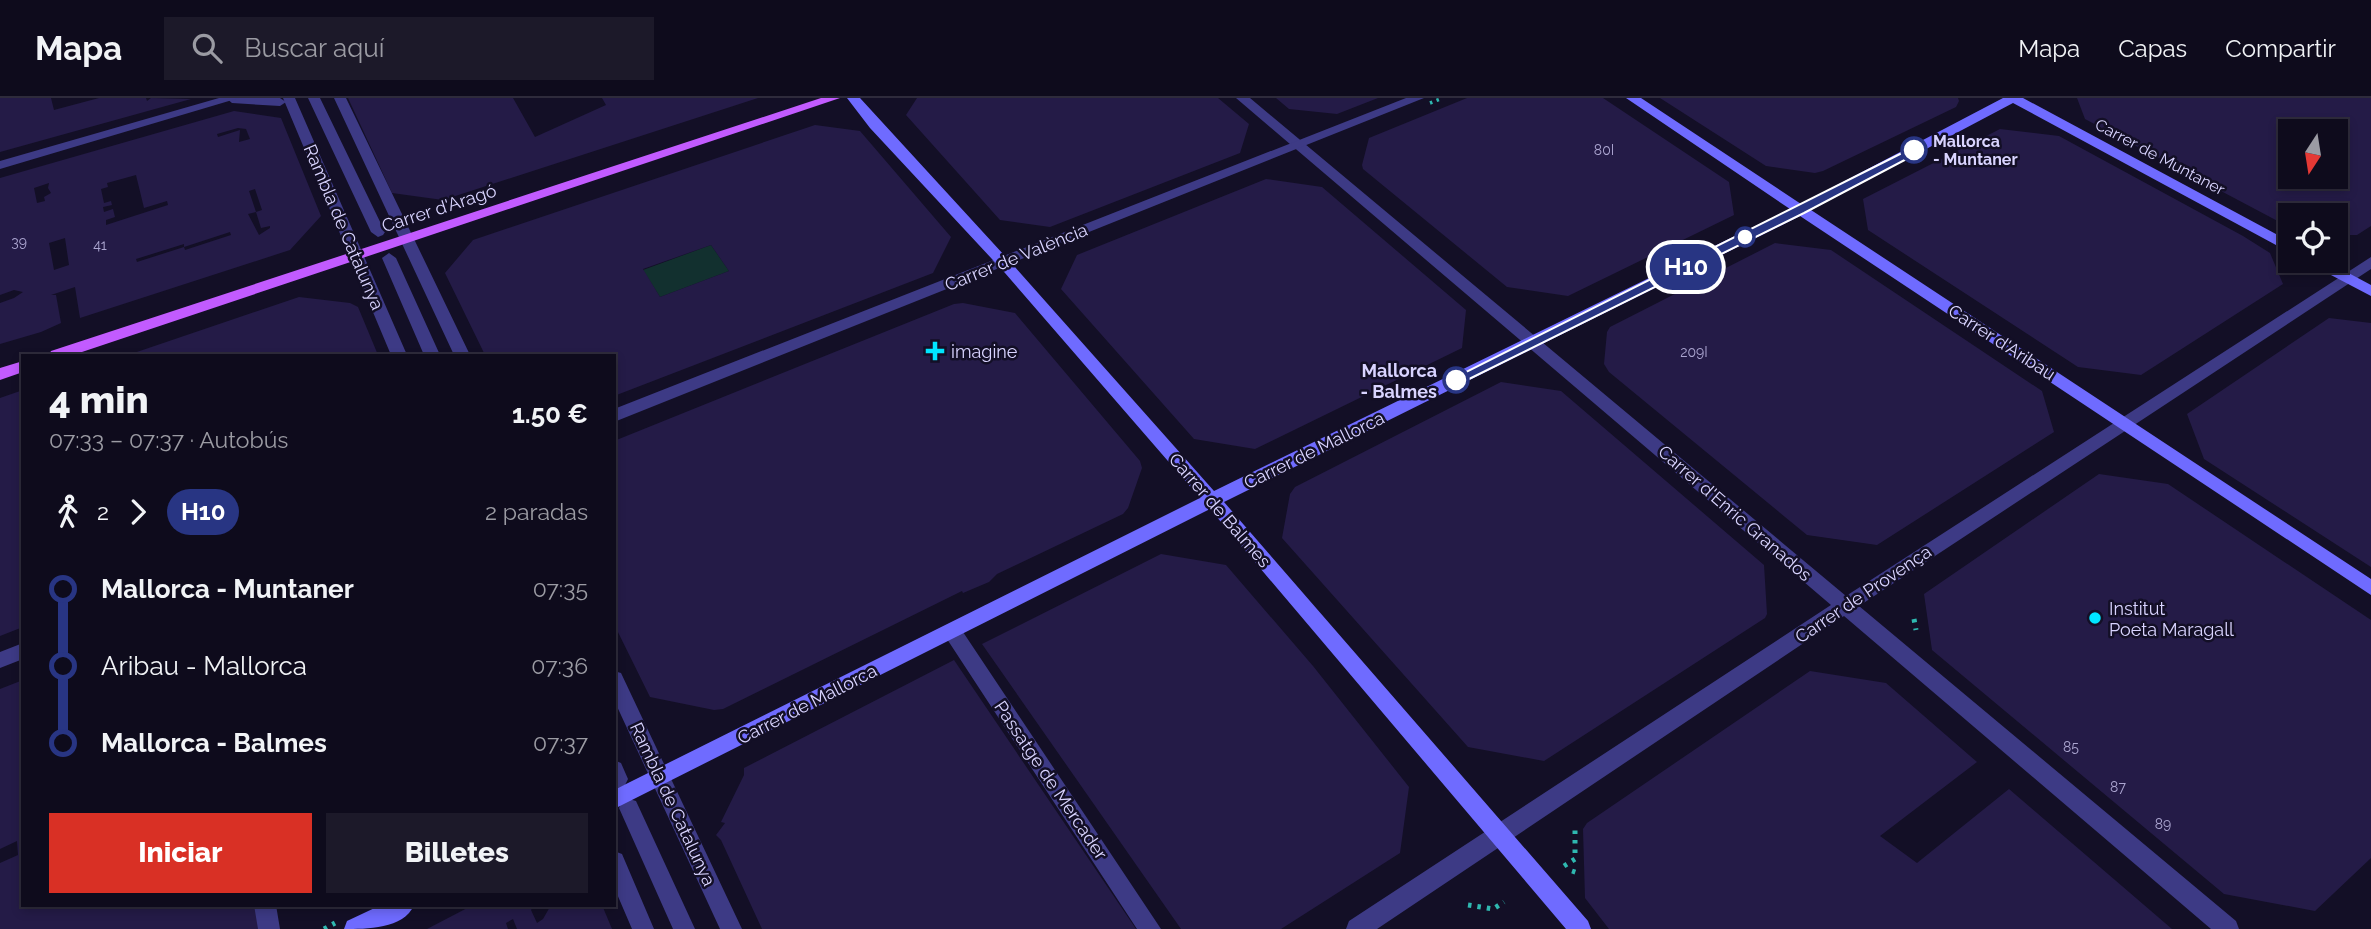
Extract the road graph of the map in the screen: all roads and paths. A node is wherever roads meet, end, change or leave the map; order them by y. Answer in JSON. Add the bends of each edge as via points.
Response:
{"nodes":[{"id":1,"x":232,"y":98,"type":"edge"},
{"id":2,"x":314,"y":98,"type":"edge"},
{"id":3,"x":340,"y":98,"type":"edge"},
{"id":4,"x":834,"y":98,"type":"edge"},
{"id":5,"x":853,"y":98,"type":"edge"},
{"id":6,"x":1241,"y":98,"type":"edge"},
{"id":7,"x":1418,"y":98,"type":"edge"},
{"id":8,"x":1632,"y":98,"type":"edge"},
{"id":9,"x":2013,"y":98,"type":"edge"},
{"id":10,"x":285,"y":100,"type":"edge"},
{"id":11,"x":1296,"y":145,"type":"junction"},
{"id":12,"x":0,"y":165,"type":"edge"},
{"id":13,"x":1800,"y":210,"type":"junction"},
{"id":14,"x":378,"y":232,"type":"dead end"},
{"id":15,"x":407,"y":239,"type":"junction"},
{"id":16,"x":2278,"y":241,"type":"edge"},
{"id":17,"x":357,"y":256,"type":"junction"},
{"id":18,"x":389,"y":258,"type":"dead end"},
{"id":19,"x":2371,"y":262,"type":"edge"},
{"id":20,"x":1003,"y":263,"type":"junction"},
{"id":21,"x":2338,"y":273,"type":"edge"},
{"id":22,"x":2347,"y":278,"type":"junction"},
{"id":23,"x":2371,"y":291,"type":"edge"},
{"id":24,"x":1532,"y":343,"type":"junction"},
{"id":25,"x":60,"y":354,"type":"edge"},
{"id":26,"x":399,"y":354,"type":"edge"},
{"id":27,"x":432,"y":354,"type":"edge"},
{"id":28,"x":462,"y":354,"type":"edge"},
{"id":29,"x":21,"y":367,"type":"edge"},
{"id":30,"x":0,"y":374,"type":"edge"},
{"id":31,"x":616,"y":415,"type":"edge"},
{"id":32,"x":2122,"y":422,"type":"junction"},
{"id":33,"x":1212,"y":500,"type":"junction"},
{"id":34,"x":2371,"y":588,"type":"edge"},
{"id":35,"x":1845,"y":608,"type":"junction"},
{"id":36,"x":1914,"y":619,"type":"dead end"},
{"id":37,"x":1916,"y":630,"type":"dead end"},
{"id":38,"x":952,"y":631,"type":"junction"},
{"id":39,"x":21,"y":652,"type":"edge"},
{"id":40,"x":0,"y":660,"type":"edge"},
{"id":41,"x":616,"y":683,"type":"edge"},
{"id":42,"x":661,"y":777,"type":"junction"},
{"id":43,"x":622,"y":804,"type":"edge"},
{"id":44,"x":1575,"y":829,"type":"dead end"},
{"id":45,"x":1501,"y":836,"type":"junction"},
{"id":46,"x":616,"y":866,"type":"edge"},
{"id":47,"x":1564,"y":866,"type":"dead end"},
{"id":48,"x":1572,"y":871,"type":"dead end"},
{"id":49,"x":1581,"y":874,"type":"dead end"},
{"id":50,"x":1504,"y":902,"type":"dead end"},
{"id":51,"x":1468,"y":905,"type":"dead end"},
{"id":52,"x":265,"y":907,"type":"edge"},
{"id":53,"x":399,"y":907,"type":"edge"},
{"id":54,"x":269,"y":929,"type":"edge"},
{"id":55,"x":355,"y":929,"type":"edge"},
{"id":56,"x":643,"y":929,"type":"edge"},
{"id":57,"x":684,"y":929,"type":"edge"},
{"id":58,"x":731,"y":929,"type":"edge"},
{"id":59,"x":1150,"y":929,"type":"edge"},
{"id":60,"x":1357,"y":929,"type":"edge"},
{"id":61,"x":1580,"y":929,"type":"edge"},
{"id":62,"x":2228,"y":929,"type":"edge"}],
"edges":[{"from":1,"to":10,"type":"street"},
{"from":1,"to":12,"type":"street"},
{"from":2,"to":14,"type":"street","name":"Rambla de Catalunya"},
{"from":3,"to":15,"type":"street"},
{"from":4,"to":15,"type":"main road","name":"Carrer d'Aragó"},
{"from":5,"to":20,"type":"main road","name":"Carrer de Balmes"},
{"from":6,"to":11,"type":"street","name":"Carrer d'Enric Granados"},
{"from":7,"to":11,"type":"street","name":"Carrer de València"},
{"from":8,"to":13,"type":"main road","name":"Carrer d'Aribau"},
{"from":9,"to":13,"type":"main road","name":"Carrer de Mallorca"},
{"from":9,"to":16,"type":"main road","name":"Carrer de Muntaner"},
{"from":10,"to":17,"type":"street","name":"Rambla de Catalunya"},
{"from":11,"to":20,"type":"street","name":"Carrer de València"},
{"from":11,"to":24,"type":"street","name":"Carrer d'Enric Granados"},
{"from":13,"to":24,"type":"main road","name":"Carrer de Mallorca"},
{"from":13,"to":32,"type":"main road","name":"Carrer d'Aribau"},
{"from":15,"to":17,"type":"main road","name":"Carrer d'Aragó"},
{"from":15,"to":28,"type":"street"},
{"from":17,"to":25,"type":"main road","name":"Carrer d'Aragó"},
{"from":17,"to":26,"type":"street","name":"Rambla de Catalunya"},
{"from":18,"to":27,"type":"street","name":"Rambla de Catalunya"},
{"from":19,"to":22,"type":"street","name":"Carrer de Provença"},
{"from":20,"to":31,"type":"street","name":"Carrer de València"},
{"from":20,"to":33,"type":"main road","name":"Carrer de Balmes"},
{"from":21,"to":22,"type":"main road"},
{"from":22,"to":23,"type":"main road"},
{"from":22,"to":32,"type":"street","name":"Carrer de Provença"},
{"from":24,"to":33,"type":"main road","name":"Carrer de Mallorca"},
{"from":24,"to":35,"type":"street","name":"Carrer d'Enric Granados"},
{"from":29,"to":30,"type":"main road"},
{"from":32,"to":34,"type":"main road","name":"Carrer d'Aribau"},
{"from":32,"to":35,"type":"street","name":"Carrer de Provença"},
{"from":33,"to":38,"type":"main road","name":"Carrer de Mallorca"},
{"from":33,"to":45,"type":"main road","name":"Carrer de Balmes"},
{"from":35,"to":45,"type":"street","name":"Carrer de Provença"},
{"from":35,"to":62,"type":"street","name":"Carrer d'Enric Granados"},
{"from":36,"to":37,"type":"path"},
{"from":38,"to":42,"type":"main road","name":"Carrer de Mallorca"},
{"from":38,"to":59,"type":"street","name":"Passatge de Mercader"},
{"from":39,"to":40,"type":"street"},
{"from":41,"to":42,"type":"street","name":"Rambla de Catalunya"},
{"from":42,"to":43,"type":"main road","name":"Carrer de Mallorca"},
{"from":42,"to":58,"type":"street","name":"Rambla de Catalunya"},
{"from":43,"to":57,"type":"street"},
{"from":44,"to":47,"type":"path","via":[[1574,859]]},
{"from":45,"to":60,"type":"street","name":"Carrer de Provença"},
{"from":45,"to":61,"type":"main road","name":"Carrer de Balmes"},
{"from":46,"to":56,"type":"street"},
{"from":48,"to":49,"type":"path"},
{"from":50,"to":51,"type":"path","via":[[1493,909]]},
{"from":52,"to":54,"type":"street"},
{"from":53,"to":55,"type":"main road"}]}
